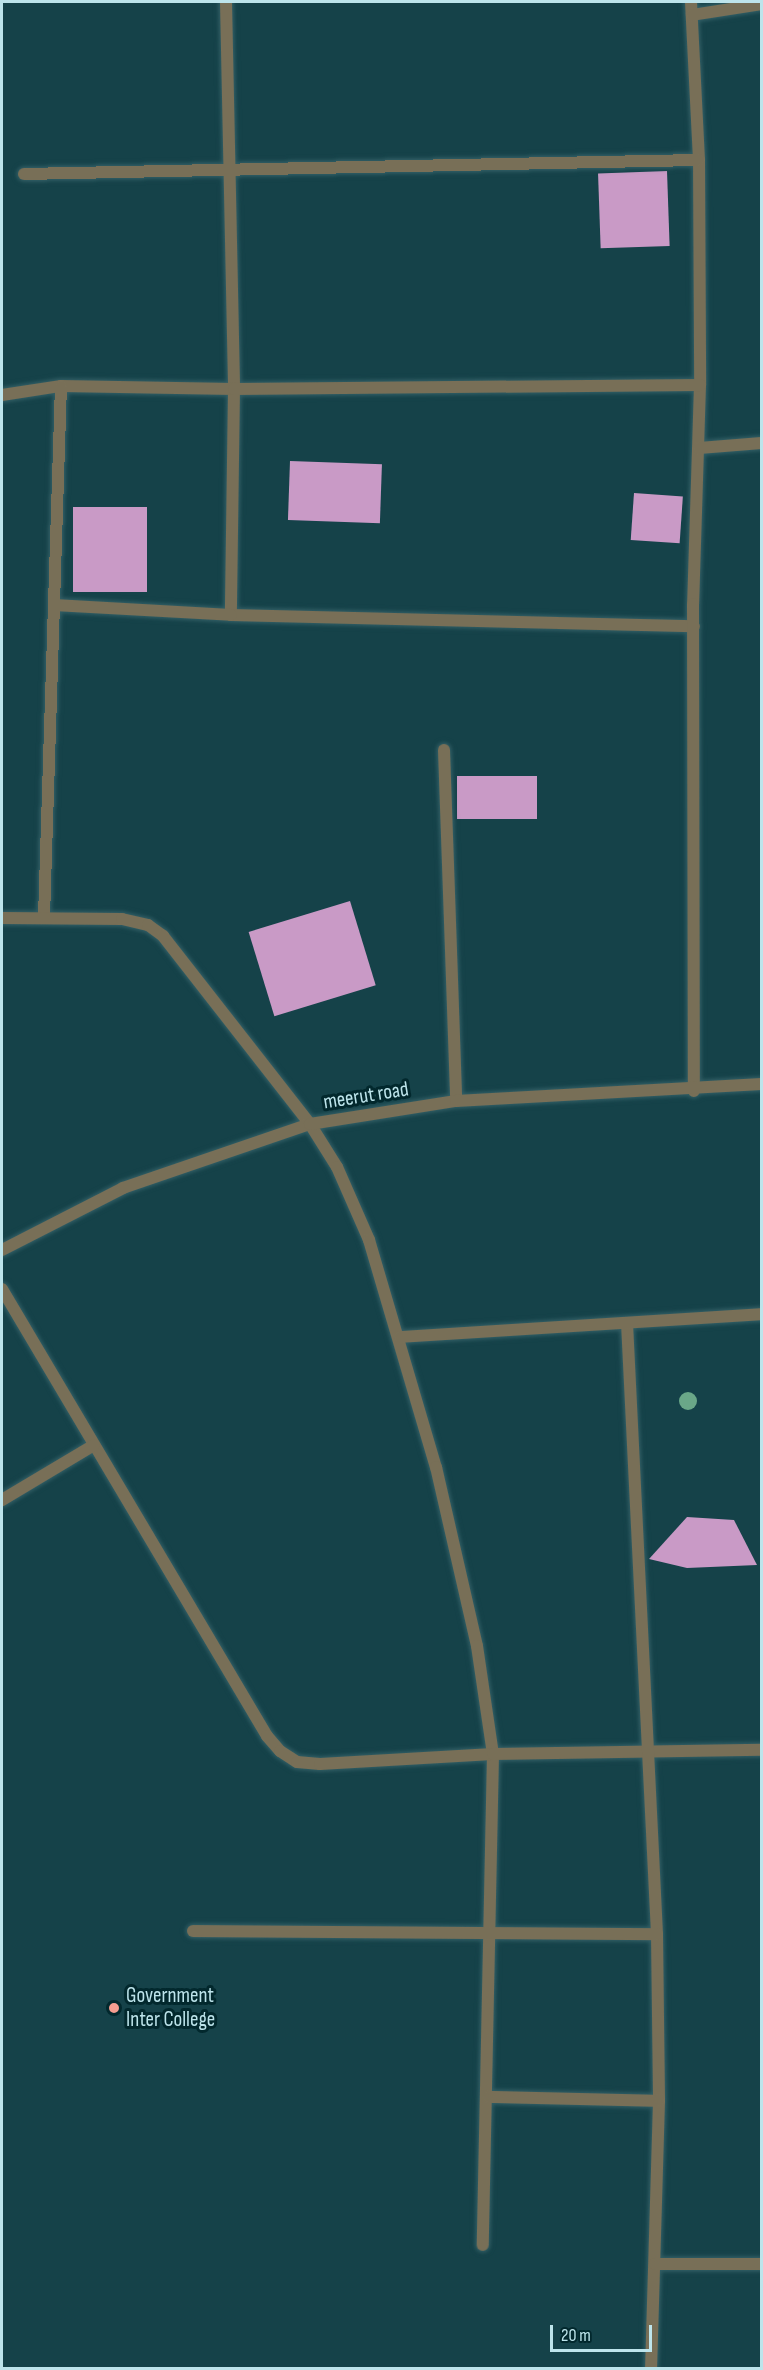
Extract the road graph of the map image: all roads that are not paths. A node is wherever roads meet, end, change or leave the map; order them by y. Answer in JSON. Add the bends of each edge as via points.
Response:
{"nodes":[{"id":1,"x":226,"y":2,"type":"edge"},
{"id":2,"x":691,"y":2,"type":"edge"},
{"id":3,"x":762,"y":4,"type":"edge"},
{"id":4,"x":692,"y":15,"type":"junction"},
{"id":5,"x":699,"y":160,"type":"junction"},
{"id":6,"x":231,"y":170,"type":"junction"},
{"id":7,"x":24,"y":174,"type":"dead end"},
{"id":8,"x":700,"y":385,"type":"junction"},
{"id":9,"x":61,"y":386,"type":"junction"},
{"id":10,"x":234,"y":389,"type":"junction"},
{"id":11,"x":2,"y":395,"type":"edge"},
{"id":12,"x":762,"y":443,"type":"edge"},
{"id":13,"x":699,"y":448,"type":"junction"},
{"id":14,"x":54,"y":604,"type":"junction"},
{"id":15,"x":231,"y":615,"type":"junction"},
{"id":16,"x":694,"y":626,"type":"junction"},
{"id":17,"x":444,"y":750,"type":"dead end"},
{"id":18,"x":2,"y":918,"type":"edge"},
{"id":19,"x":44,"y":918,"type":"junction"},
{"id":20,"x":762,"y":1084,"type":"edge"},
{"id":21,"x":694,"y":1091,"type":"junction"},
{"id":22,"x":456,"y":1101,"type":"junction"},
{"id":23,"x":310,"y":1124,"type":"junction"},
{"id":24,"x":2,"y":1250,"type":"edge"},
{"id":25,"x":2,"y":1289,"type":"edge"},
{"id":26,"x":762,"y":1314,"type":"edge"},
{"id":27,"x":627,"y":1323,"type":"junction"},
{"id":28,"x":400,"y":1337,"type":"junction"},
{"id":29,"x":94,"y":1445,"type":"junction"},
{"id":30,"x":2,"y":1500,"type":"edge"},
{"id":31,"x":762,"y":1750,"type":"edge"},
{"id":32,"x":648,"y":1753,"type":"junction"},
{"id":33,"x":493,"y":1754,"type":"junction"},
{"id":34,"x":194,"y":1931,"type":"dead end"},
{"id":35,"x":657,"y":1934,"type":"junction"},
{"id":36,"x":492,"y":1936,"type":"junction"},
{"id":37,"x":489,"y":2097,"type":"junction"},
{"id":38,"x":659,"y":2101,"type":"junction"},
{"id":39,"x":483,"y":2245,"type":"dead end"},
{"id":40,"x":655,"y":2264,"type":"junction"},
{"id":41,"x":762,"y":2264,"type":"edge"},
{"id":42,"x":651,"y":2368,"type":"edge"}],
"edges":[{"from":1,"to":6,"type":"street"},
{"from":2,"to":4,"type":"street"},
{"from":3,"to":4,"type":"street"},
{"from":4,"to":5,"type":"street"},
{"from":5,"to":6,"type":"street"},
{"from":5,"to":8,"type":"street"},
{"from":6,"to":7,"type":"street"},
{"from":6,"to":10,"type":"street"},
{"from":8,"to":10,"type":"street"},
{"from":8,"to":13,"type":"street"},
{"from":9,"to":10,"type":"street"},
{"from":9,"to":11,"type":"street"},
{"from":9,"to":14,"type":"street"},
{"from":10,"to":15,"type":"street"},
{"from":12,"to":13,"type":"street"},
{"from":13,"to":16,"type":"street"},
{"from":14,"to":15,"type":"street"},
{"from":14,"to":19,"type":"street"},
{"from":15,"to":16,"type":"street"},
{"from":16,"to":21,"type":"street"},
{"from":17,"to":22,"type":"street"},
{"from":18,"to":19,"type":"street"},
{"from":19,"to":23,"type":"street","via":[[122,919],[148,925],[163,936]]},
{"from":20,"to":21,"type":"street","name":"meerut road"},
{"from":21,"to":22,"type":"street","name":"meerut road"},
{"from":22,"to":23,"type":"street","name":"meerut road"},
{"from":23,"to":24,"type":"street","name":"meerut road","via":[[123,1188]]},
{"from":23,"to":28,"type":"street","via":[[337,1167],[369,1240]]},
{"from":25,"to":29,"type":"street"},
{"from":26,"to":27,"type":"street"},
{"from":27,"to":28,"type":"street"},
{"from":27,"to":32,"type":"street"},
{"from":28,"to":33,"type":"street","via":[[436,1467],[477,1646]]},
{"from":29,"to":30,"type":"street"},
{"from":29,"to":33,"type":"street","via":[[267,1736],[280,1751],[297,1762],[320,1764]]},
{"from":31,"to":32,"type":"street"},
{"from":32,"to":33,"type":"street"},
{"from":32,"to":35,"type":"street"},
{"from":33,"to":36,"type":"street"},
{"from":34,"to":36,"type":"street"},
{"from":35,"to":36,"type":"street"},
{"from":35,"to":38,"type":"street"},
{"from":36,"to":37,"type":"street"},
{"from":37,"to":38,"type":"street"},
{"from":37,"to":39,"type":"street"},
{"from":38,"to":40,"type":"street"},
{"from":40,"to":41,"type":"street"},
{"from":40,"to":42,"type":"street"}]}
